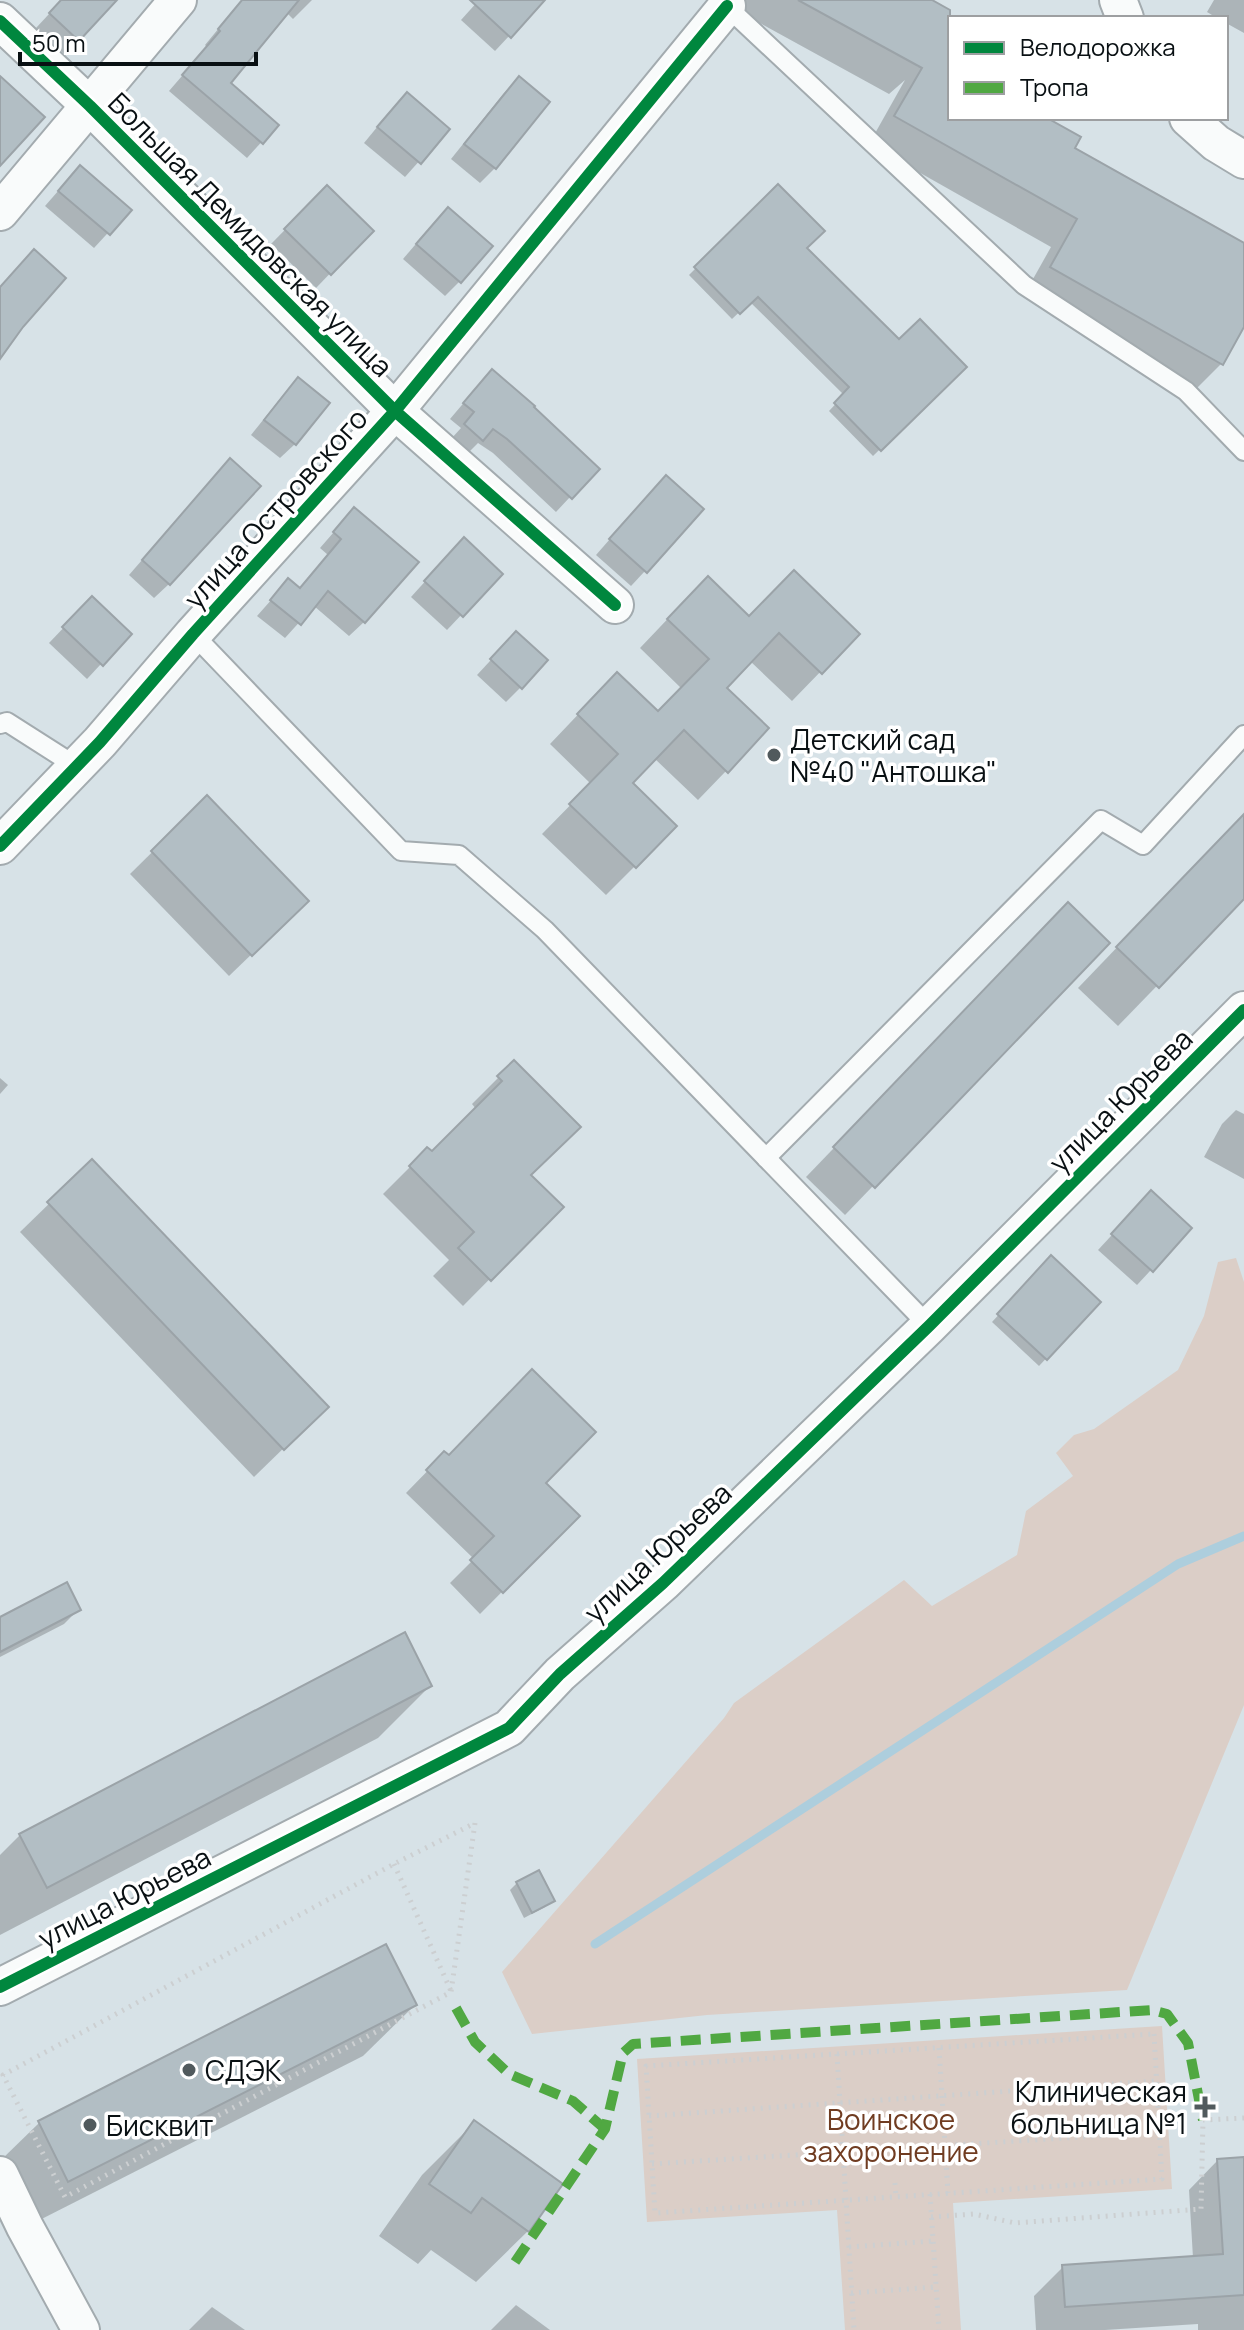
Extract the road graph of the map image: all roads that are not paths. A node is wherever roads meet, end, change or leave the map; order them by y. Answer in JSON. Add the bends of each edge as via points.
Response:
{"nodes":[{"id":1,"x":178,"y":0,"type":"edge"},
{"id":2,"x":723,"y":3,"type":"edge"},
{"id":3,"x":0,"y":21,"type":"edge"},
{"id":4,"x":90,"y":106,"type":"junction"},
{"id":5,"x":1190,"y":120,"type":"edge"},
{"id":6,"x":1244,"y":160,"type":"edge"},
{"id":7,"x":0,"y":212,"type":"edge"},
{"id":8,"x":395,"y":411,"type":"junction"},
{"id":9,"x":1244,"y":451,"type":"edge"},
{"id":10,"x":615,"y":605,"type":"dead end"},
{"id":11,"x":193,"y":634,"type":"junction"},
{"id":12,"x":0,"y":724,"type":"edge"},
{"id":13,"x":1244,"y":735,"type":"edge"},
{"id":14,"x":76,"y":766,"type":"junction"},
{"id":15,"x":0,"y":846,"type":"edge"},
{"id":16,"x":1244,"y":1010,"type":"edge"},
{"id":17,"x":766,"y":1158,"type":"junction"},
{"id":18,"x":929,"y":1326,"type":"junction"},
{"id":19,"x":0,"y":1987,"type":"edge"},
{"id":20,"x":0,"y":2175,"type":"edge"},
{"id":21,"x":81,"y":2330,"type":"edge"}],
"edges":[{"from":1,"to":4,"type":"street"},
{"from":2,"to":8,"type":"street","name":"улица Островского"},
{"from":2,"to":9,"type":"lane","via":[[1024,285],[1186,391]]},
{"from":3,"to":4,"type":"street","name":"Большая Демидовская улица"},
{"from":4,"to":7,"type":"street"},
{"from":4,"to":8,"type":"street","name":"Большая Демидовская улица"},
{"from":5,"to":6,"type":"street"},
{"from":8,"to":10,"type":"street","name":"Большая Демидовская улица"},
{"from":8,"to":11,"type":"street","name":"улица Островского"},
{"from":11,"to":14,"type":"street","name":"улица Островского"},
{"from":11,"to":17,"type":"lane","via":[[401,851],[459,855],[545,930]]},
{"from":12,"to":14,"type":"lane","via":[[7,722]]},
{"from":13,"to":17,"type":"lane","via":[[1143,845],[1101,820]]},
{"from":14,"to":15,"type":"street","name":"улица Островского"},
{"from":16,"to":18,"type":"street","name":"улица Юрьева"},
{"from":17,"to":18,"type":"lane"},
{"from":18,"to":19,"type":"street","name":"улица Юрьева","via":[[509,1728]]},
{"from":20,"to":21,"type":"street"}]}
